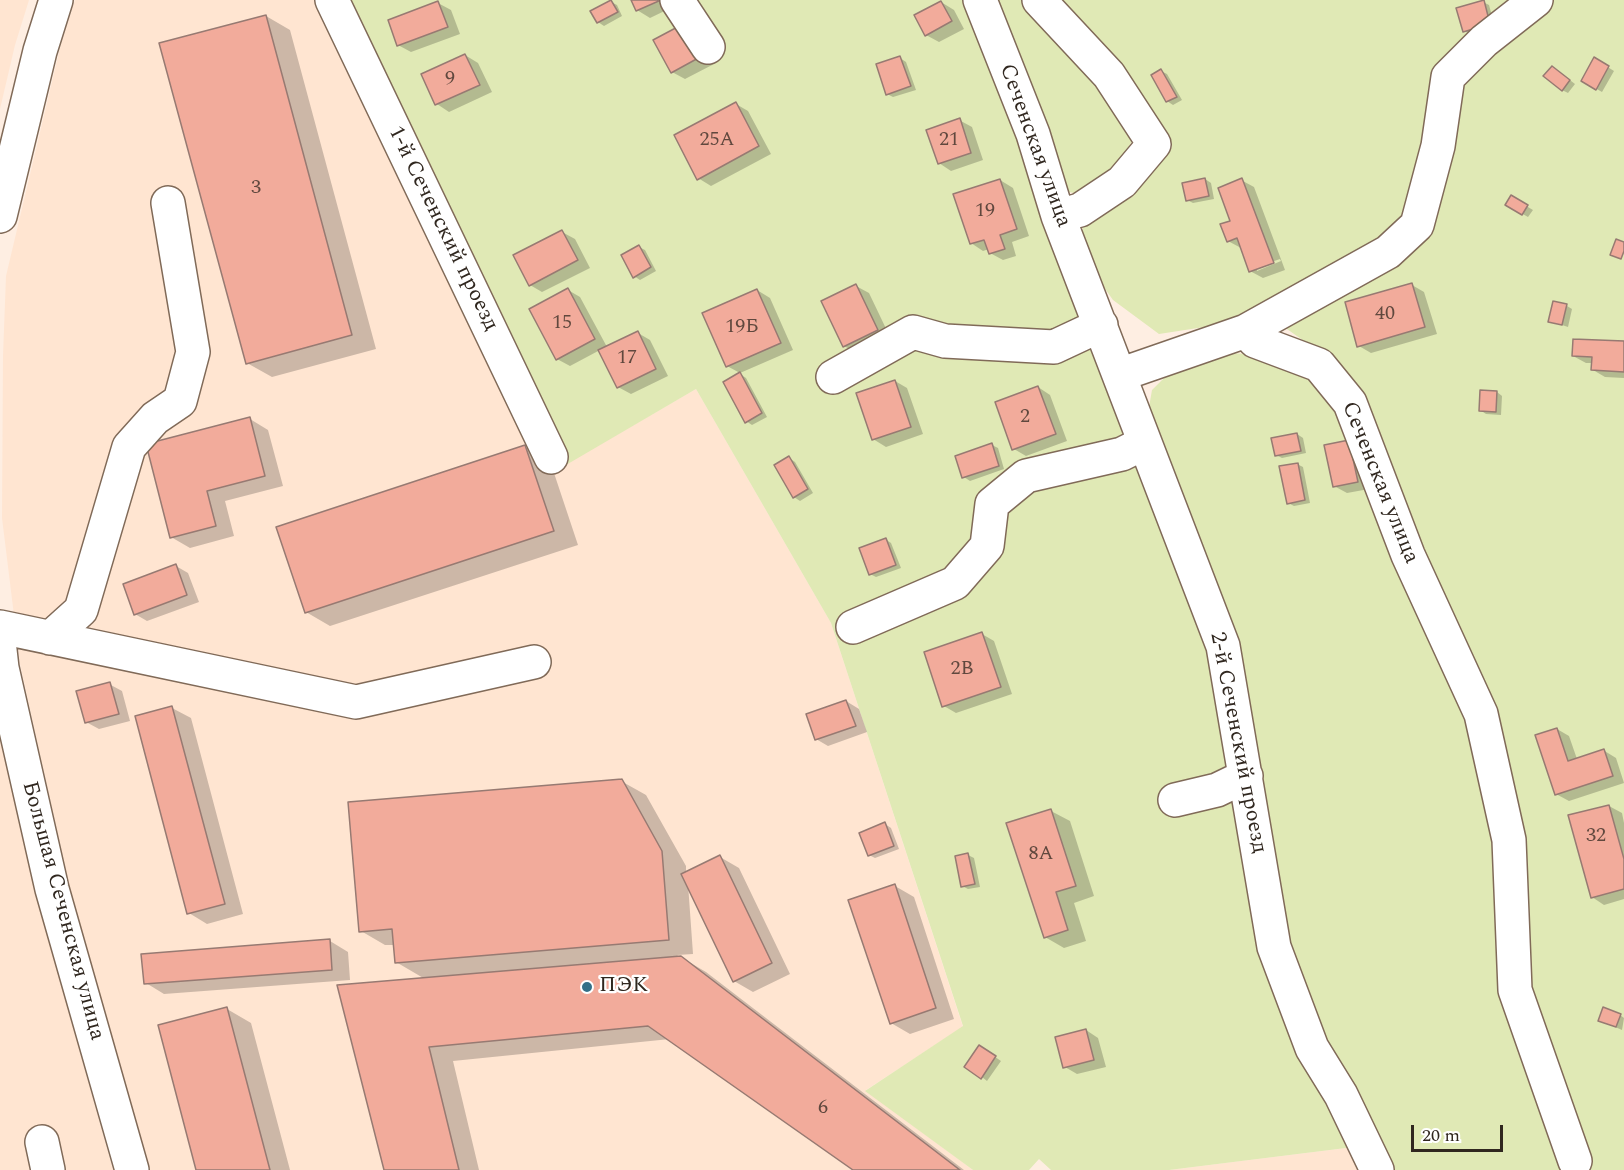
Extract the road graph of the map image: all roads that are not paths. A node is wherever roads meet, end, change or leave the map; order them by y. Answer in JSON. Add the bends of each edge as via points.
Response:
{"nodes":[{"id":1,"x":56,"y":0,"type":"edge"},
{"id":2,"x":332,"y":0,"type":"edge"},
{"id":3,"x":677,"y":0,"type":"edge"},
{"id":4,"x":980,"y":0,"type":"edge"},
{"id":5,"x":1039,"y":0,"type":"edge"},
{"id":6,"x":1536,"y":0,"type":"edge"},
{"id":7,"x":708,"y":47,"type":"dead end"},
{"id":8,"x":168,"y":203,"type":"dead end"},
{"id":9,"x":0,"y":216,"type":"edge"},
{"id":10,"x":1058,"y":216,"type":"junction"},
{"id":11,"x":1101,"y":325,"type":"junction"},
{"id":12,"x":1246,"y":331,"type":"junction"},
{"id":13,"x":1119,"y":375,"type":"junction"},
{"id":14,"x":833,"y":377,"type":"dead end"},
{"id":15,"x":1144,"y":443,"type":"junction"},
{"id":16,"x":551,"y":458,"type":"dead end"},
{"id":17,"x":0,"y":627,"type":"edge"},
{"id":18,"x":853,"y":627,"type":"dead end"},
{"id":19,"x":50,"y":638,"type":"junction"},
{"id":20,"x":0,"y":650,"type":"edge"},
{"id":21,"x":534,"y":662,"type":"dead end"},
{"id":22,"x":1246,"y":776,"type":"junction"},
{"id":23,"x":1175,"y":801,"type":"dead end"},
{"id":24,"x":1575,"y":1161,"type":"dead end"},
{"id":25,"x":132,"y":1170,"type":"edge"},
{"id":26,"x":1377,"y":1170,"type":"edge"}],
"edges":[{"from":1,"to":9,"type":"street"},
{"from":2,"to":16,"type":"street","name":"1-й Сеченский проезд"},
{"from":3,"to":7,"type":"street"},
{"from":4,"to":10,"type":"street","name":"Сеченская улица","via":[[1033,134]]},
{"from":5,"to":10,"type":"street","via":[[1108,75],[1154,144],[1122,182],[1080,210]]},
{"from":6,"to":12,"type":"street","via":[[1484,41],[1448,77],[1438,146],[1417,225],[1388,252]]},
{"from":8,"to":19,"type":"street","via":[[193,352],[180,401],[155,418],[129,447],[81,610]]},
{"from":10,"to":11,"type":"street","name":"Сеченская улица"},
{"from":11,"to":13,"type":"street","name":"Сеченская улица"},
{"from":11,"to":14,"type":"street","via":[[1054,347],[945,340],[913,332]]},
{"from":12,"to":13,"type":"street"},
{"from":12,"to":24,"type":"street","name":"Сеченская улица","via":[[1255,341],[1318,365],[1350,404],[1408,555],[1481,714],[1509,840],[1515,990]]},
{"from":13,"to":15,"type":"street","name":"2-й Сеченский проезд"},
{"from":15,"to":18,"type":"street","via":[[1122,454],[1026,477],[992,504],[987,546],[955,583]]},
{"from":15,"to":22,"type":"street","name":"2-й Сеченский проезд","via":[[1223,646]]},
{"from":17,"to":19,"type":"street"},
{"from":19,"to":21,"type":"street","via":[[356,702]]},
{"from":20,"to":25,"type":"street","name":"Большая Сеченская улица","via":[[52,889]]},
{"from":22,"to":23,"type":"street","via":[[1217,790]]},
{"from":22,"to":26,"type":"street","name":"2-й Сеченский проезд","via":[[1274,946],[1312,1048],[1341,1095]]}]}
